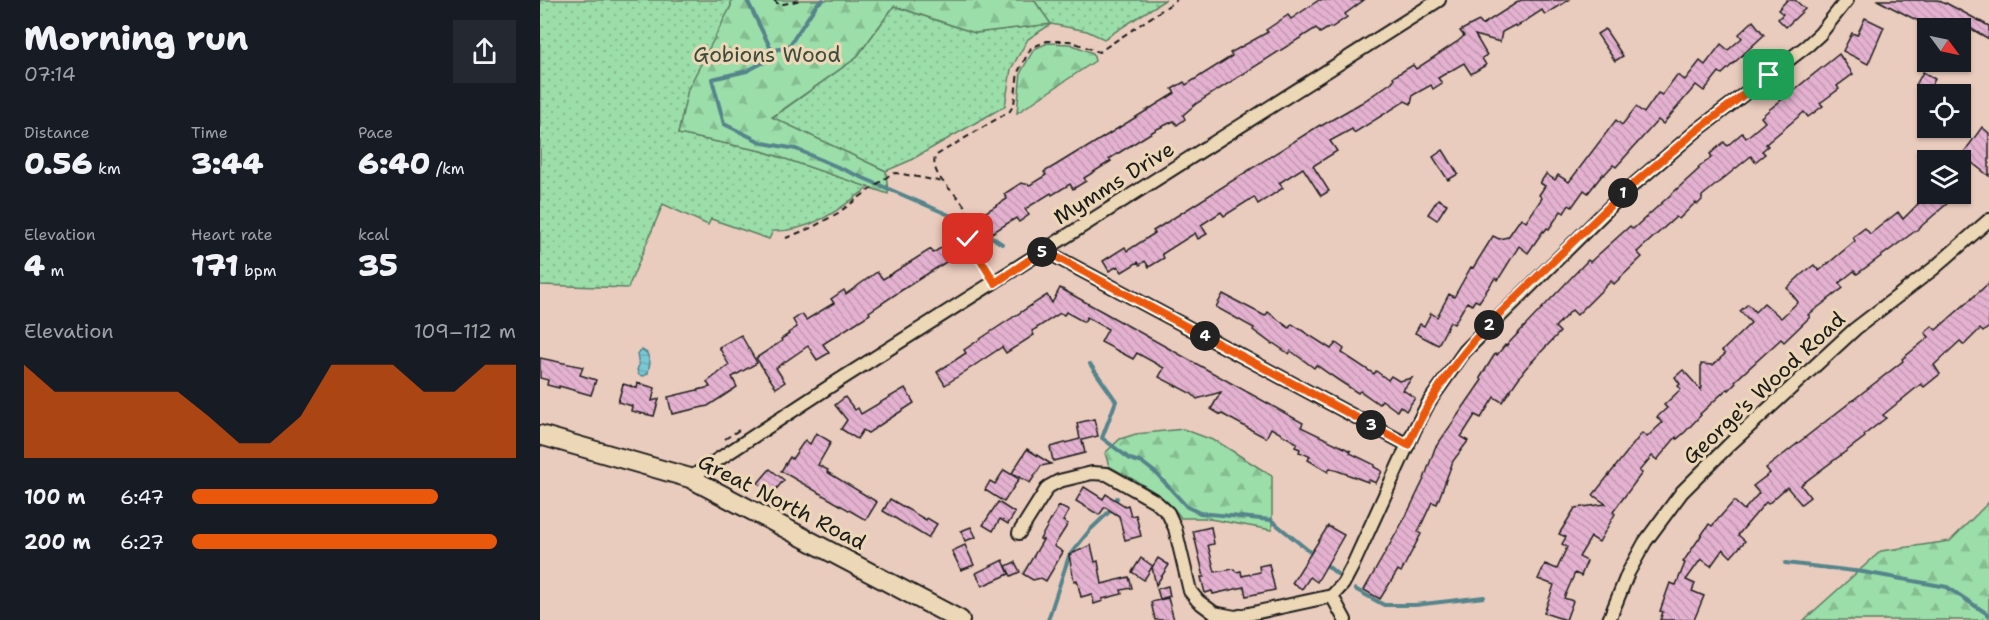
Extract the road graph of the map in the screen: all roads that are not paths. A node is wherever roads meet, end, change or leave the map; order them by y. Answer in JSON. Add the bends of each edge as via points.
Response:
{"nodes":[{"id":1,"x":1439,"y":0,"type":"edge"},
{"id":2,"x":1847,"y":0,"type":"edge"},
{"id":3,"x":1989,"y":220,"type":"edge"},
{"id":4,"x":1047,"y":248,"type":"junction"},
{"id":5,"x":540,"y":435,"type":"edge"},
{"id":6,"x":1408,"y":445,"type":"junction"},
{"id":7,"x":690,"y":478,"type":"junction"},
{"id":8,"x":1019,"y":533,"type":"dead end"},
{"id":9,"x":1332,"y":596,"type":"junction"},
{"id":10,"x":960,"y":620,"type":"edge"},
{"id":11,"x":1345,"y":620,"type":"edge"},
{"id":12,"x":1610,"y":620,"type":"edge"}],
"edges":[{"from":1,"to":4,"type":"street","name":"Mymms Drive"},
{"from":2,"to":6,"type":"street","via":[[1808,45],[1624,192],[1485,328],[1429,402]]},
{"from":3,"to":12,"type":"street","name":"George's Wood Road","via":[[1855,329],[1682,492],[1645,542],[1624,581]]},
{"from":4,"to":6,"type":"street","via":[[1062,260]]},
{"from":4,"to":7,"type":"street","name":"Mymms Drive"},
{"from":5,"to":7,"type":"main road","name":"Great North Road"},
{"from":6,"to":9,"type":"street","via":[[1352,567]]},
{"from":7,"to":10,"type":"main road","name":"Great North Road"},
{"from":8,"to":9,"type":"street","via":[[1048,488],[1059,481],[1092,473],[1107,474],[1155,501],[1168,513],[1190,591],[1214,613],[1235,617]]},
{"from":9,"to":11,"type":"street"}]}
